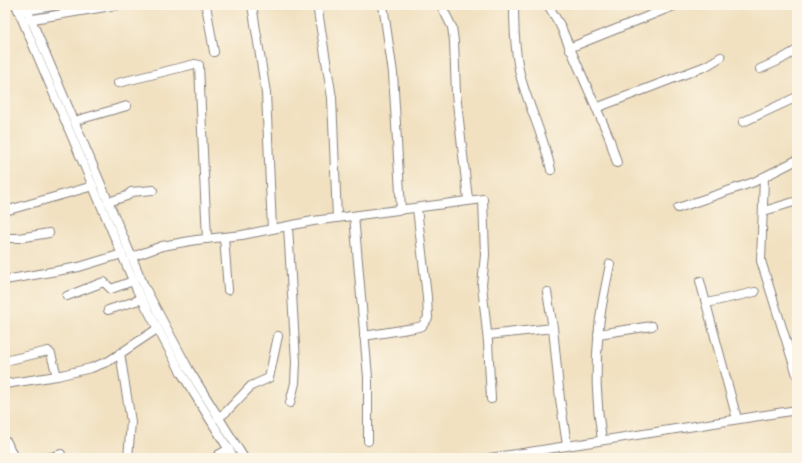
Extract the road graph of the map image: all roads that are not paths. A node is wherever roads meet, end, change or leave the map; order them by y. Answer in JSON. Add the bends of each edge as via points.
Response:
{"nodes":[{"id":1,"x":59,"y":5,"type":"edge"},
{"id":2,"x":117,"y":5,"type":"edge"},
{"id":3,"x":206,"y":5,"type":"edge"},
{"id":4,"x":252,"y":5,"type":"edge"},
{"id":5,"x":317,"y":5,"type":"edge"},
{"id":6,"x":382,"y":5,"type":"edge"},
{"id":7,"x":441,"y":5,"type":"edge"},
{"id":8,"x":514,"y":5,"type":"edge"},
{"id":9,"x":548,"y":5,"type":"edge"},
{"id":10,"x":676,"y":5,"type":"edge"},
{"id":11,"x":18,"y":8,"type":"edge"},
{"id":12,"x":27,"y":8,"type":"edge"},
{"id":13,"x":27,"y":20,"type":"junction"},
{"id":14,"x":569,"y":48,"type":"junction"},
{"id":15,"x":797,"y":50,"type":"edge"},
{"id":16,"x":214,"y":52,"type":"dead end"},
{"id":17,"x":721,"y":57,"type":"dead end"},
{"id":18,"x":760,"y":69,"type":"dead end"},
{"id":19,"x":118,"y":83,"type":"dead end"},
{"id":20,"x":797,"y":97,"type":"edge"},
{"id":21,"x":127,"y":106,"type":"dead end"},
{"id":22,"x":596,"y":108,"type":"junction"},
{"id":23,"x":74,"y":121,"type":"junction"},
{"id":24,"x":743,"y":122,"type":"dead end"},
{"id":25,"x":797,"y":160,"type":"edge"},
{"id":26,"x":617,"y":164,"type":"dead end"},
{"id":27,"x":551,"y":170,"type":"dead end"},
{"id":28,"x":764,"y":177,"type":"junction"},
{"id":29,"x":93,"y":186,"type":"junction"},
{"id":30,"x":153,"y":190,"type":"dead end"},
{"id":31,"x":468,"y":200,"type":"junction"},
{"id":32,"x":797,"y":201,"type":"edge"},
{"id":33,"x":108,"y":202,"type":"junction"},
{"id":34,"x":417,"y":208,"type":"junction"},
{"id":35,"x":678,"y":208,"type":"dead end"},
{"id":36,"x":401,"y":210,"type":"junction"},
{"id":37,"x":5,"y":211,"type":"edge"},
{"id":38,"x":764,"y":211,"type":"junction"},
{"id":39,"x":354,"y":216,"type":"junction"},
{"id":40,"x":337,"y":218,"type":"junction"},
{"id":41,"x":288,"y":226,"type":"junction"},
{"id":42,"x":272,"y":229,"type":"junction"},
{"id":43,"x":49,"y":233,"type":"dead end"},
{"id":44,"x":224,"y":237,"type":"junction"},
{"id":45,"x":5,"y":238,"type":"edge"},
{"id":46,"x":207,"y":239,"type":"junction"},
{"id":47,"x":122,"y":254,"type":"junction"},
{"id":48,"x":132,"y":258,"type":"junction"},
{"id":49,"x":610,"y":264,"type":"dead end"},
{"id":50,"x":5,"y":280,"type":"edge"},
{"id":51,"x":134,"y":281,"type":"junction"},
{"id":52,"x":700,"y":281,"type":"dead end"},
{"id":53,"x":228,"y":290,"type":"dead end"},
{"id":54,"x":547,"y":292,"type":"dead end"},
{"id":55,"x":755,"y":292,"type":"dead end"},
{"id":56,"x":67,"y":296,"type":"dead end"},
{"id":57,"x":142,"y":299,"type":"junction"},
{"id":58,"x":706,"y":303,"type":"junction"},
{"id":59,"x":108,"y":310,"type":"dead end"},
{"id":60,"x":652,"y":326,"type":"dead end"},
{"id":61,"x":553,"y":328,"type":"junction"},
{"id":62,"x":157,"y":329,"type":"junction"},
{"id":63,"x":598,"y":334,"type":"junction"},
{"id":64,"x":488,"y":335,"type":"junction"},
{"id":65,"x":278,"y":336,"type":"dead end"},
{"id":66,"x":364,"y":336,"type":"junction"},
{"id":67,"x":120,"y":353,"type":"junction"},
{"id":68,"x":5,"y":361,"type":"edge"},
{"id":69,"x":797,"y":375,"type":"edge"},
{"id":70,"x":57,"y":376,"type":"junction"},
{"id":71,"x":5,"y":384,"type":"edge"},
{"id":72,"x":491,"y":399,"type":"dead end"},
{"id":73,"x":290,"y":403,"type":"dead end"},
{"id":74,"x":797,"y":410,"type":"edge"},
{"id":75,"x":218,"y":418,"type":"junction"},
{"id":76,"x":737,"y":419,"type":"junction"},
{"id":77,"x":602,"y":440,"type":"junction"},
{"id":78,"x":368,"y":441,"type":"dead end"},
{"id":79,"x":7,"y":442,"type":"dead end"},
{"id":80,"x":567,"y":445,"type":"junction"},
{"id":81,"x":228,"y":449,"type":"junction"},
{"id":82,"x":61,"y":454,"type":"dead end"},
{"id":83,"x":14,"y":458,"type":"edge"},
{"id":84,"x":48,"y":458,"type":"edge"},
{"id":85,"x":128,"y":458,"type":"edge"},
{"id":86,"x":218,"y":458,"type":"edge"},
{"id":87,"x":234,"y":458,"type":"edge"},
{"id":88,"x":244,"y":458,"type":"edge"},
{"id":89,"x":490,"y":458,"type":"edge"}],
"edges":[{"from":1,"to":12,"type":"street"},
{"from":2,"to":13,"type":"street"},
{"from":3,"to":16,"type":"street"},
{"from":4,"to":42,"type":"street","via":[[266,93]]},
{"from":5,"to":40,"type":"street","via":[[332,98]]},
{"from":6,"to":36,"type":"street","via":[[393,73]]},
{"from":7,"to":31,"type":"street","via":[[452,27],[454,41],[456,94]]},
{"from":8,"to":27,"type":"street","via":[[514,25],[523,86],[547,151]]},
{"from":9,"to":14,"type":"street","via":[[560,24]]},
{"from":10,"to":14,"type":"street"},
{"from":11,"to":12,"type":"street"},
{"from":11,"to":13,"type":"street"},
{"from":12,"to":13,"type":"street"},
{"from":13,"to":23,"type":"street"},
{"from":13,"to":29,"type":"street"},
{"from":14,"to":22,"type":"street"},
{"from":15,"to":18,"type":"street"},
{"from":17,"to":22,"type":"street","via":[[706,66]]},
{"from":19,"to":46,"type":"street","via":[[199,65]]},
{"from":20,"to":24,"type":"street"},
{"from":21,"to":23,"type":"street"},
{"from":22,"to":26,"type":"street"},
{"from":23,"to":33,"type":"street"},
{"from":25,"to":28,"type":"street"},
{"from":28,"to":35,"type":"street"},
{"from":28,"to":38,"type":"street"},
{"from":29,"to":37,"type":"street"},
{"from":29,"to":47,"type":"street"},
{"from":30,"to":33,"type":"street","via":[[131,192],[127,196]]},
{"from":31,"to":34,"type":"street"},
{"from":31,"to":64,"type":"street","via":[[478,198],[484,202],[485,255],[482,285]]},
{"from":32,"to":38,"type":"street"},
{"from":33,"to":48,"type":"street"},
{"from":34,"to":36,"type":"street"},
{"from":34,"to":66,"type":"street","via":[[428,318],[422,326]]},
{"from":36,"to":39,"type":"street"},
{"from":38,"to":69,"type":"street","via":[[760,243],[761,262]]},
{"from":39,"to":40,"type":"street"},
{"from":39,"to":66,"type":"street"},
{"from":40,"to":41,"type":"street"},
{"from":41,"to":42,"type":"street"},
{"from":41,"to":73,"type":"street","via":[[296,362],[295,383]]},
{"from":42,"to":44,"type":"street"},
{"from":43,"to":45,"type":"street"},
{"from":44,"to":46,"type":"street"},
{"from":44,"to":53,"type":"street"},
{"from":46,"to":48,"type":"street","via":[[162,246]]},
{"from":47,"to":50,"type":"street","via":[[79,267]]},
{"from":47,"to":51,"type":"street"},
{"from":48,"to":75,"type":"street","via":[[164,325]]},
{"from":49,"to":63,"type":"street"},
{"from":51,"to":56,"type":"street","via":[[111,289],[104,282]]},
{"from":51,"to":57,"type":"street"},
{"from":52,"to":58,"type":"street"},
{"from":54,"to":61,"type":"street"},
{"from":55,"to":58,"type":"street"},
{"from":57,"to":59,"type":"street"},
{"from":57,"to":62,"type":"street"},
{"from":58,"to":76,"type":"street"},
{"from":60,"to":63,"type":"street"},
{"from":61,"to":64,"type":"street"},
{"from":61,"to":80,"type":"street"},
{"from":62,"to":67,"type":"street"},
{"from":62,"to":81,"type":"street"},
{"from":63,"to":77,"type":"street","via":[[598,413]]},
{"from":64,"to":72,"type":"street"},
{"from":65,"to":75,"type":"street","via":[[269,378],[251,386]]},
{"from":66,"to":78,"type":"street","via":[[368,377]]},
{"from":67,"to":70,"type":"street","via":[[109,361],[91,368]]},
{"from":67,"to":85,"type":"street","via":[[131,422]]},
{"from":68,"to":70,"type":"street","via":[[48,352],[51,354]]},
{"from":70,"to":71,"type":"street"},
{"from":74,"to":76,"type":"street"},
{"from":75,"to":88,"type":"street"},
{"from":76,"to":77,"type":"street"},
{"from":77,"to":80,"type":"street"},
{"from":79,"to":83,"type":"street"},
{"from":80,"to":89,"type":"street"},
{"from":81,"to":86,"type":"street","via":[[218,455]]},
{"from":81,"to":87,"type":"street"},
{"from":82,"to":84,"type":"street"}]}
